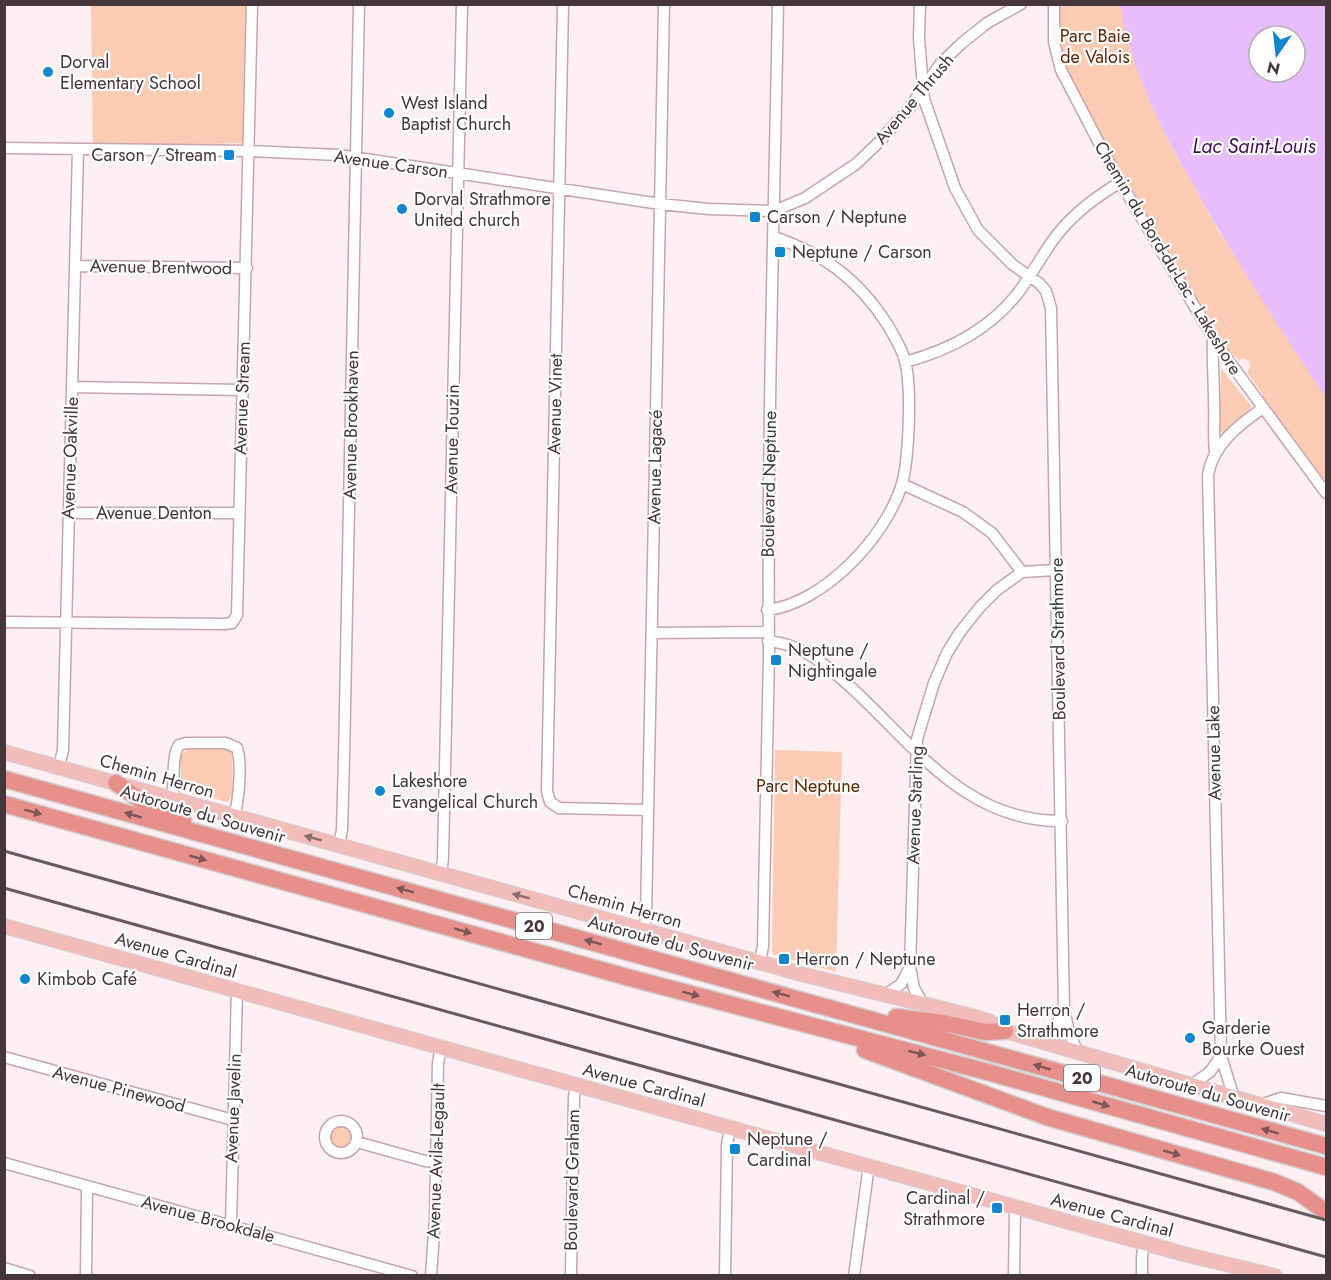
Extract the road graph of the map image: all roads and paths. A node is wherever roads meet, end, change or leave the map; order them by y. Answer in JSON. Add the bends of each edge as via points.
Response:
{"nodes":[{"id":1,"x":252,"y":4,"type":"edge"},
{"id":2,"x":359,"y":4,"type":"edge"},
{"id":3,"x":462,"y":4,"type":"edge"},
{"id":4,"x":563,"y":4,"type":"edge"},
{"id":5,"x":664,"y":4,"type":"edge"},
{"id":6,"x":778,"y":4,"type":"edge"},
{"id":7,"x":920,"y":4,"type":"edge"},
{"id":8,"x":1022,"y":4,"type":"edge"},
{"id":9,"x":1054,"y":4,"type":"edge"},
{"id":10,"x":923,"y":89,"type":"junction"},
{"id":11,"x":4,"y":148,"type":"edge"},
{"id":12,"x":78,"y":149,"type":"junction"},
{"id":13,"x":250,"y":151,"type":"junction"},
{"id":14,"x":356,"y":158,"type":"junction"},
{"id":15,"x":458,"y":173,"type":"junction"},
{"id":16,"x":1121,"y":183,"type":"junction"},
{"id":17,"x":560,"y":188,"type":"junction"},
{"id":18,"x":660,"y":204,"type":"junction"},
{"id":19,"x":774,"y":211,"type":"junction"},
{"id":20,"x":774,"y":237,"type":"junction"},
{"id":21,"x":75,"y":266,"type":"junction"},
{"id":22,"x":247,"y":268,"type":"junction"},
{"id":23,"x":1029,"y":276,"type":"junction"},
{"id":24,"x":1213,"y":338,"type":"junction"},
{"id":25,"x":905,"y":362,"type":"junction"},
{"id":26,"x":72,"y":387,"type":"junction"},
{"id":27,"x":242,"y":390,"type":"junction"},
{"id":28,"x":1263,"y":408,"type":"junction"},
{"id":29,"x":1215,"y":452,"type":"junction"},
{"id":30,"x":902,"y":484,"type":"junction"},
{"id":31,"x":1326,"y":493,"type":"edge"},
{"id":32,"x":68,"y":513,"type":"junction"},
{"id":33,"x":239,"y":513,"type":"junction"},
{"id":34,"x":1056,"y":570,"type":"junction"},
{"id":35,"x":1022,"y":572,"type":"junction"},
{"id":36,"x":767,"y":610,"type":"junction"},
{"id":37,"x":4,"y":622,"type":"edge"},
{"id":38,"x":65,"y":624,"type":"junction"},
{"id":39,"x":652,"y":633,"type":"junction"},
{"id":40,"x":768,"y":636,"type":"junction"},
{"id":41,"x":4,"y":752,"type":"edge"},
{"id":42,"x":916,"y":752,"type":"junction"},
{"id":43,"x":59,"y":767,"type":"junction"},
{"id":44,"x":4,"y":779,"type":"edge"},
{"id":45,"x":116,"y":783,"type":"junction"},
{"id":46,"x":172,"y":799,"type":"junction"},
{"id":47,"x":4,"y":804,"type":"edge"},
{"id":48,"x":648,"y":810,"type":"junction"},
{"id":49,"x":234,"y":816,"type":"junction"},
{"id":50,"x":1062,"y":821,"type":"junction"},
{"id":51,"x":230,"y":842,"type":"junction"},
{"id":52,"x":339,"y":845,"type":"junction"},
{"id":53,"x":441,"y":874,"type":"junction"},
{"id":54,"x":4,"y":926,"type":"edge"},
{"id":55,"x":644,"y":930,"type":"junction"},
{"id":56,"x":760,"y":962,"type":"junction"},
{"id":57,"x":910,"y":967,"type":"junction"},
{"id":58,"x":237,"y":991,"type":"junction"},
{"id":59,"x":885,"y":995,"type":"junction"},
{"id":60,"x":923,"y":1004,"type":"junction"},
{"id":61,"x":837,"y":1010,"type":"junction"},
{"id":62,"x":1064,"y":1010,"type":"junction"},
{"id":63,"x":799,"y":1024,"type":"junction"},
{"id":64,"x":1005,"y":1032,"type":"junction"},
{"id":65,"x":1035,"y":1040,"type":"junction"},
{"id":66,"x":441,"y":1047,"type":"junction"},
{"id":67,"x":1078,"y":1053,"type":"junction"},
{"id":68,"x":1221,"y":1056,"type":"junction"},
{"id":69,"x":4,"y":1057,"type":"edge"},
{"id":70,"x":576,"y":1085,"type":"junction"},
{"id":71,"x":1190,"y":1086,"type":"junction"},
{"id":72,"x":1234,"y":1098,"type":"junction"},
{"id":73,"x":1259,"y":1106,"type":"junction"},
{"id":74,"x":1326,"y":1106,"type":"edge"},
{"id":75,"x":232,"y":1120,"type":"junction"},
{"id":76,"x":1326,"y":1124,"type":"edge"},
{"id":77,"x":730,"y":1127,"type":"junction"},
{"id":78,"x":357,"y":1142,"type":"dead end"},
{"id":79,"x":1326,"y":1146,"type":"edge"},
{"id":80,"x":436,"y":1162,"type":"junction"},
{"id":81,"x":4,"y":1163,"type":"edge"},
{"id":82,"x":869,"y":1166,"type":"junction"},
{"id":83,"x":1326,"y":1167,"type":"edge"},
{"id":84,"x":87,"y":1187,"type":"junction"},
{"id":85,"x":1015,"y":1207,"type":"junction"},
{"id":86,"x":1326,"y":1212,"type":"edge"},
{"id":87,"x":231,"y":1225,"type":"junction"},
{"id":88,"x":1144,"y":1243,"type":"junction"},
{"id":89,"x":4,"y":1268,"type":"edge"},
{"id":90,"x":30,"y":1275,"type":"edge"},
{"id":91,"x":86,"y":1275,"type":"edge"},
{"id":92,"x":412,"y":1275,"type":"edge"},
{"id":93,"x":431,"y":1275,"type":"edge"},
{"id":94,"x":571,"y":1275,"type":"edge"},
{"id":95,"x":725,"y":1275,"type":"edge"},
{"id":96,"x":854,"y":1275,"type":"edge"},
{"id":97,"x":1014,"y":1275,"type":"edge"},
{"id":98,"x":1142,"y":1275,"type":"edge"},
{"id":99,"x":1272,"y":1275,"type":"edge"}],
"edges":[{"from":1,"to":13,"type":"street","name":"Avenue Stream"},
{"from":2,"to":14,"type":"street","name":"Avenue Brookhaven"},
{"from":3,"to":15,"type":"street","name":"Avenue Touzin"},
{"from":4,"to":17,"type":"street","name":"Avenue Vinet"},
{"from":5,"to":18,"type":"street","name":"Avenue Lagacé"},
{"from":6,"to":19,"type":"street","name":"Boulevard Neptune"},
{"from":7,"to":10,"type":"street","name":"Boulevard Strathmore"},
{"from":8,"to":10,"type":"street","name":"Avenue Thrush","via":[[975,32],[941,63]]},
{"from":9,"to":16,"type":"street","name":"Chemin du Bord-du-Lac - Lakeshore","via":[[1054,42],[1060,70]]},
{"from":10,"to":19,"type":"street","name":"Avenue Thrush","via":[[856,164],[805,198]]},
{"from":10,"to":23,"type":"street","name":"Boulevard Strathmore","via":[[933,128],[962,204],[991,244]]},
{"from":11,"to":12,"type":"street","name":"Avenue Carson"},
{"from":12,"to":13,"type":"street","name":"Avenue Carson"},
{"from":12,"to":21,"type":"street","name":"Avenue Oakville"},
{"from":13,"to":14,"type":"street","name":"Avenue Carson"},
{"from":13,"to":22,"type":"street","name":"Avenue Stream"},
{"from":14,"to":15,"type":"street","name":"Avenue Carson"},
{"from":14,"to":52,"type":"street","name":"Avenue Brookhaven"},
{"from":15,"to":17,"type":"street","name":"Avenue Carson"},
{"from":15,"to":53,"type":"street","name":"Avenue Touzin"},
{"from":16,"to":23,"type":"street","via":[[1069,221]]},
{"from":16,"to":24,"type":"street","name":"Chemin du Bord-du-Lac - Lakeshore"},
{"from":17,"to":18,"type":"street","name":"Avenue Carson"},
{"from":17,"to":48,"type":"street","name":"Avenue Vinet","via":[[546,791],[550,802],[559,808]]},
{"from":18,"to":19,"type":"street","name":"Avenue Carson"},
{"from":18,"to":39,"type":"street","name":"Avenue Lagacé"},
{"from":19,"to":20,"type":"street","name":"Boulevard Neptune"},
{"from":20,"to":25,"type":"street","via":[[803,247],[834,266],[872,300]]},
{"from":20,"to":36,"type":"street","name":"Boulevard Neptune"},
{"from":21,"to":22,"type":"street","name":"Avenue Brentwood"},
{"from":21,"to":26,"type":"street","name":"Avenue Oakville"},
{"from":22,"to":27,"type":"street","name":"Avenue Stream"},
{"from":23,"to":25,"type":"street","via":[[1009,303],[971,336]]},
{"from":23,"to":34,"type":"street","name":"Boulevard Strathmore","via":[[1043,287],[1051,308]]},
{"from":24,"to":28,"type":"street","name":"Chemin du Bord-du-Lac - Lakeshore"},
{"from":24,"to":29,"type":"street","name":"Avenue Lake"},
{"from":25,"to":30,"type":"street","via":[[909,402]]},
{"from":26,"to":27,"type":"street"},
{"from":26,"to":32,"type":"street","name":"Avenue Oakville"},
{"from":27,"to":33,"type":"street","name":"Avenue Stream"},
{"from":28,"to":29,"type":"street"},
{"from":28,"to":31,"type":"street","name":"Chemin du Bord-du-Lac - Lakeshore"},
{"from":29,"to":68,"type":"street","name":"Avenue Lake","via":[[1208,474],[1208,499]]},
{"from":30,"to":35,"type":"street","via":[[963,512],[983,526]]},
{"from":30,"to":36,"type":"street","via":[[886,517],[851,564],[825,586],[797,601]]},
{"from":32,"to":33,"type":"street","name":"Avenue Denton"},
{"from":32,"to":38,"type":"street","name":"Avenue Oakville"},
{"from":33,"to":38,"type":"street","name":"Avenue Stream","via":[[237,615],[232,623]]},
{"from":34,"to":35,"type":"street"},
{"from":34,"to":50,"type":"street","name":"Boulevard Strathmore"},
{"from":35,"to":42,"type":"street","name":"Avenue Starling","via":[[980,607],[947,653],[917,734]]},
{"from":36,"to":40,"type":"street","name":"Boulevard Neptune"},
{"from":37,"to":38,"type":"street"},
{"from":38,"to":43,"type":"street","name":"Avenue Oakville","via":[[63,750]]},
{"from":39,"to":40,"type":"street"},
{"from":39,"to":48,"type":"street","name":"Avenue Lagacé"},
{"from":40,"to":42,"type":"street","via":[[818,658]]},
{"from":40,"to":56,"type":"street","name":"Boulevard Neptune"},
{"from":41,"to":43,"type":"main road","name":"Chemin Herron"},
{"from":42,"to":50,"type":"street","via":[[978,801],[1021,817]]},
{"from":42,"to":57,"type":"street","name":"Avenue Starling"},
{"from":43,"to":45,"type":"main road","name":"Chemin Herron"},
{"from":51,"to":44,"type":"highway","name":"Autoroute du Souvenir","number":"20","one_way":true},
{"from":45,"to":46,"type":"main road","name":"Chemin Herron"},
{"from":45,"to":51,"type":"highway","via":[[143,802]]},
{"from":46,"to":49,"type":"main road","name":"Chemin Herron"},
{"from":46,"to":49,"type":"street","via":[[179,745],[230,744],[237,748],[239,757]]},
{"from":47,"to":63,"type":"highway","number":"20","one_way":true},
{"from":48,"to":55,"type":"street","name":"Avenue Lagacé"},
{"from":52,"to":49,"type":"main road","name":"Chemin Herron","one_way":true},
{"from":50,"to":62,"type":"street","name":"Boulevard Strathmore"},
{"from":61,"to":51,"type":"highway","name":"Autoroute du Souvenir","number":"20","one_way":true},
{"from":52,"to":53,"type":"main road","name":"Chemin Herron"},
{"from":55,"to":53,"type":"main road","name":"Chemin Herron","one_way":true},
{"from":54,"to":58,"type":"main road","name":"Avenue Cardinal"},
{"from":55,"to":56,"type":"main road","name":"Chemin Herron"},
{"from":56,"to":59,"type":"main road","name":"Chemin Herron"},
{"from":57,"to":59,"type":"street","via":[[901,984]]},
{"from":57,"to":60,"type":"street","name":"Avenue Starling","via":[[914,988]]},
{"from":58,"to":66,"type":"main road","name":"Avenue Cardinal"},
{"from":58,"to":75,"type":"street","name":"Avenue Javelin"},
{"from":59,"to":60,"type":"main road","name":"Chemin Herron"},
{"from":60,"to":64,"type":"main road","name":"Chemin Herron","via":[[988,1021]]},
{"from":61,"to":64,"type":"highway"},
{"from":79,"to":61,"type":"highway","name":"Autoroute du Souvenir","number":"20","one_way":true},
{"from":62,"to":65,"type":"street","via":[[1056,1027]]},
{"from":62,"to":67,"type":"street","name":"Boulevard Strathmore"},
{"from":63,"to":83,"type":"highway","number":"20","one_way":true,"via":[[984,1071]]},
{"from":63,"to":86,"type":"highway","one_way":true,"via":[[1026,1110],[1257,1177],[1298,1192]]},
{"from":64,"to":65,"type":"main road","name":"Chemin Herron"},
{"from":65,"to":67,"type":"main road","name":"Chemin Herron"},
{"from":66,"to":70,"type":"main road","name":"Avenue Cardinal"},
{"from":66,"to":80,"type":"street","name":"Avenue Avila-Legault"},
{"from":67,"to":71,"type":"main road","name":"Chemin Herron"},
{"from":68,"to":71,"type":"street","via":[[1210,1072]]},
{"from":68,"to":72,"type":"street","name":"Avenue Lake"},
{"from":69,"to":75,"type":"street","name":"Avenue Pinewood"},
{"from":70,"to":77,"type":"main road","name":"Avenue Cardinal"},
{"from":70,"to":94,"type":"street","name":"Boulevard Graham"},
{"from":71,"to":72,"type":"main road","name":"Chemin Herron"},
{"from":72,"to":73,"type":"main road","name":"Chemin Herron"},
{"from":73,"to":74,"type":"street","via":[[1281,1098]]},
{"from":73,"to":76,"type":"main road","name":"Chemin Herron"},
{"from":75,"to":87,"type":"street","name":"Avenue Javelin"},
{"from":77,"to":82,"type":"main road","name":"Avenue Cardinal"},
{"from":77,"to":95,"type":"street"},
{"from":78,"to":80,"type":"street"},
{"from":80,"to":93,"type":"street","name":"Avenue Avila-Legault"},
{"from":81,"to":84,"type":"street","name":"Avenue Brookdale"},
{"from":82,"to":85,"type":"main road","name":"Avenue Cardinal"},
{"from":82,"to":96,"type":"street"},
{"from":84,"to":87,"type":"street","name":"Avenue Brookdale"},
{"from":84,"to":91,"type":"street"},
{"from":85,"to":88,"type":"main road","name":"Avenue Cardinal"},
{"from":85,"to":97,"type":"street"},
{"from":87,"to":92,"type":"street","name":"Avenue Brookdale"},
{"from":88,"to":98,"type":"street"},
{"from":88,"to":99,"type":"main road","name":"Avenue Cardinal"},
{"from":89,"to":90,"type":"street"}]}
